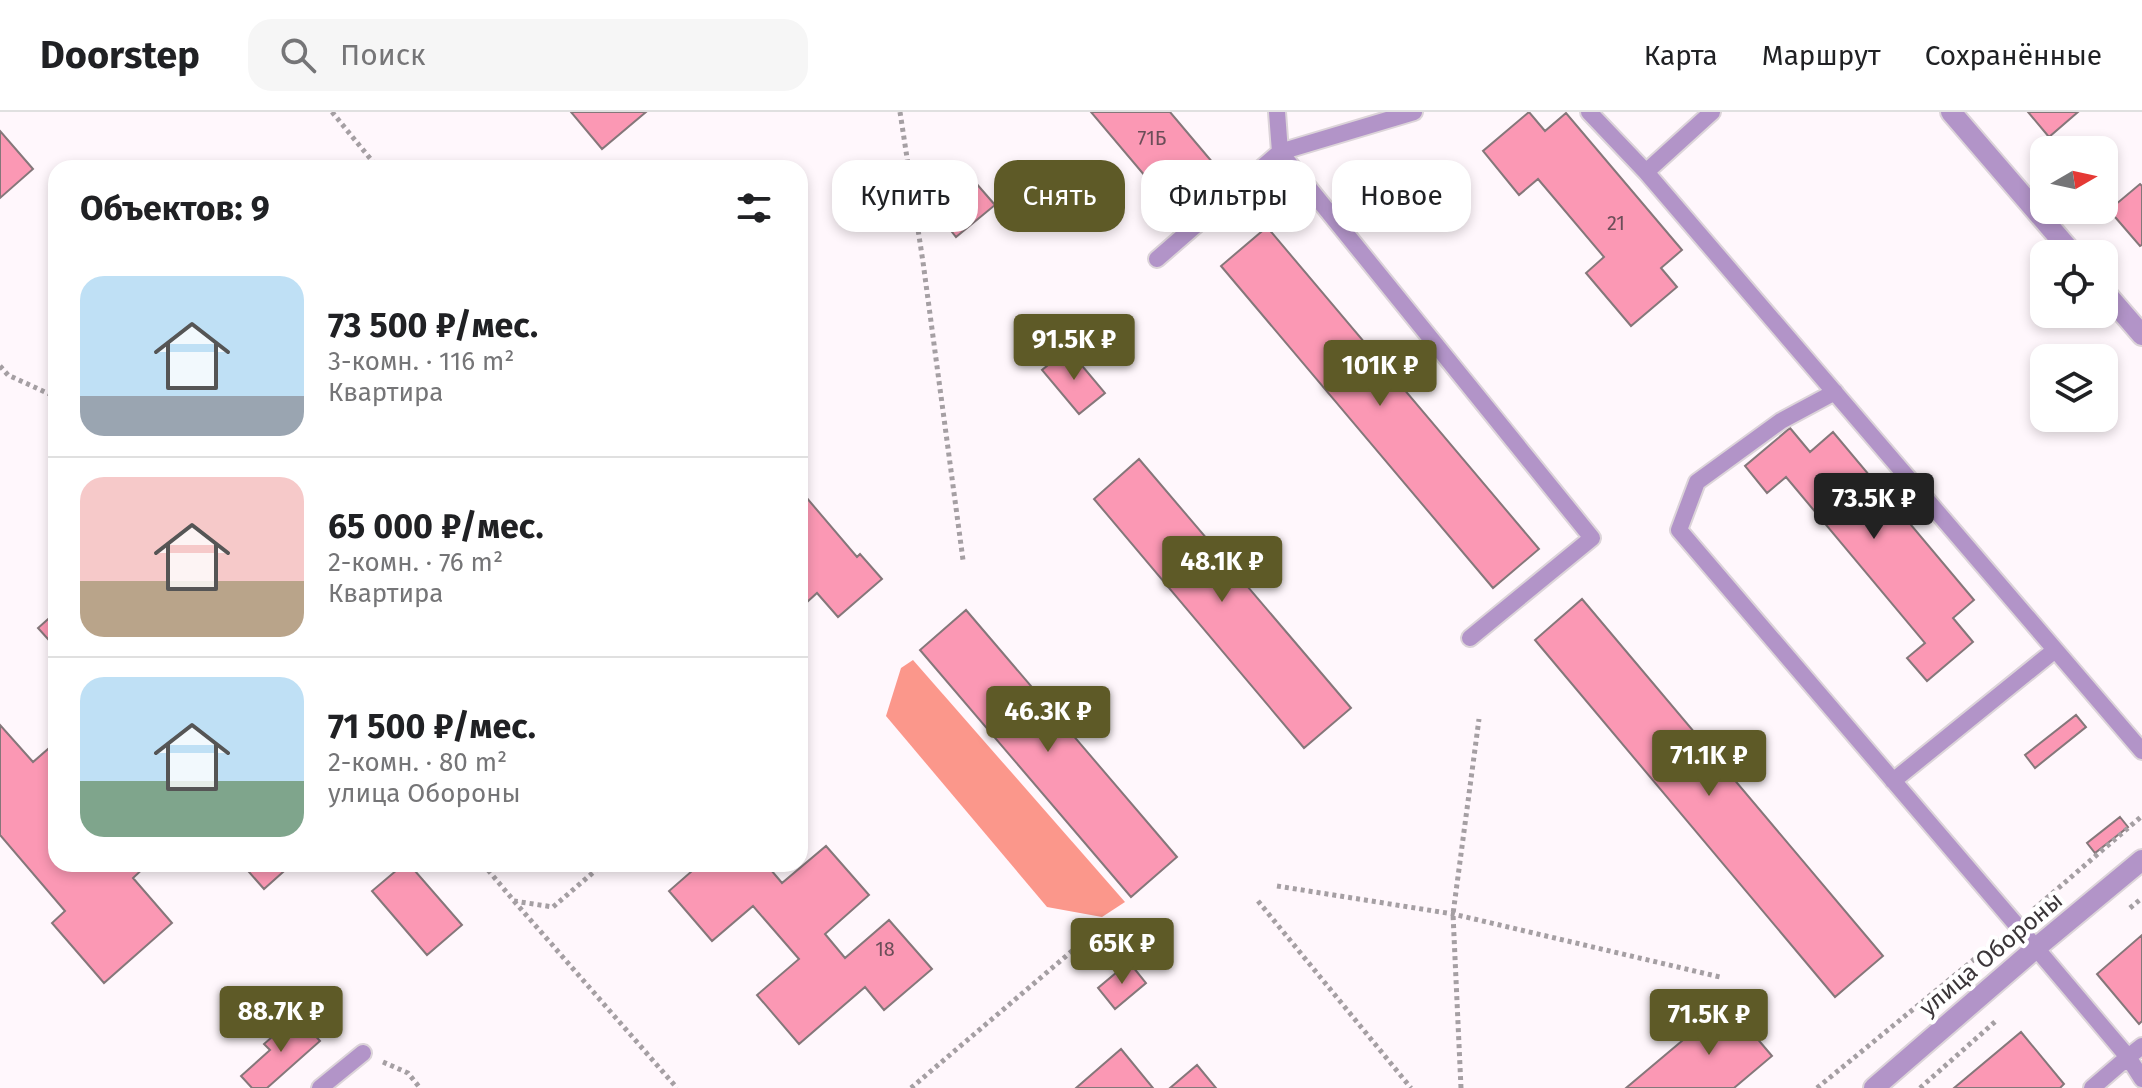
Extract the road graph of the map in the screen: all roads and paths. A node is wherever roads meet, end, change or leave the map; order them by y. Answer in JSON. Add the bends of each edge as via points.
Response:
{"nodes":[{"id":1,"x":332,"y":112,"type":"edge"},
{"id":2,"x":900,"y":112,"type":"edge"},
{"id":3,"x":1277,"y":112,"type":"edge"},
{"id":4,"x":1414,"y":112,"type":"edge"},
{"id":5,"x":1589,"y":112,"type":"edge"},
{"id":6,"x":1712,"y":112,"type":"edge"},
{"id":7,"x":1951,"y":112,"type":"edge"},
{"id":8,"x":1280,"y":152,"type":"junction"},
{"id":9,"x":371,"y":160,"type":"edge"},
{"id":10,"x":1646,"y":172,"type":"junction"},
{"id":11,"x":2061,"y":240,"type":"edge"},
{"id":12,"x":1157,"y":259,"type":"dead end"},
{"id":13,"x":2118,"y":307,"type":"edge"},
{"id":14,"x":2142,"y":335,"type":"edge"},
{"id":15,"x":0,"y":366,"type":"edge"},
{"id":16,"x":1835,"y":392,"type":"junction"},
{"id":17,"x":48,"y":393,"type":"edge"},
{"id":18,"x":963,"y":560,"type":"dead end"},
{"id":19,"x":1470,"y":638,"type":"dead end"},
{"id":20,"x":2055,"y":650,"type":"junction"},
{"id":21,"x":1479,"y":719,"type":"dead end"},
{"id":22,"x":2142,"y":751,"type":"edge"},
{"id":23,"x":1893,"y":781,"type":"junction"},
{"id":24,"x":2142,"y":816,"type":"edge"},
{"id":25,"x":2142,"y":860,"type":"edge"},
{"id":26,"x":490,"y":872,"type":"edge"},
{"id":27,"x":594,"y":872,"type":"edge"},
{"id":28,"x":1277,"y":886,"type":"dead end"},
{"id":29,"x":2142,"y":898,"type":"edge"},
{"id":30,"x":514,"y":901,"type":"junction"},
{"id":31,"x":1258,"y":901,"type":"dead end"},
{"id":32,"x":2130,"y":908,"type":"dead end"},
{"id":33,"x":1453,"y":914,"type":"junction"},
{"id":34,"x":2016,"y":924,"type":"junction"},
{"id":35,"x":1092,"y":934,"type":"dead end"},
{"id":36,"x":2037,"y":948,"type":"junction"},
{"id":37,"x":1720,"y":977,"type":"dead end"},
{"id":38,"x":2000,"y":1018,"type":"dead end"},
{"id":39,"x":2142,"y":1046,"type":"edge"},
{"id":40,"x":363,"y":1053,"type":"joint"},
{"id":41,"x":2128,"y":1057,"type":"junction"},
{"id":42,"x":2142,"y":1079,"type":"edge"},
{"id":43,"x":320,"y":1088,"type":"edge"},
{"id":44,"x":420,"y":1088,"type":"edge"},
{"id":45,"x":677,"y":1088,"type":"edge"},
{"id":46,"x":911,"y":1088,"type":"edge"},
{"id":47,"x":1411,"y":1088,"type":"edge"},
{"id":48,"x":1461,"y":1088,"type":"edge"},
{"id":49,"x":1817,"y":1088,"type":"edge"},
{"id":50,"x":1874,"y":1088,"type":"edge"},
{"id":51,"x":1920,"y":1088,"type":"edge"},
{"id":52,"x":2092,"y":1088,"type":"edge"}],
"edges":[{"from":1,"to":9,"type":"path"},
{"from":2,"to":18,"type":"path"},
{"from":3,"to":8,"type":"lane"},
{"from":4,"to":8,"type":"lane"},
{"from":5,"to":10,"type":"lane"},
{"from":6,"to":10,"type":"lane"},
{"from":7,"to":11,"type":"street"},
{"from":8,"to":12,"type":"lane"},
{"from":8,"to":19,"type":"lane","via":[[1592,538]]},
{"from":10,"to":16,"type":"lane"},
{"from":13,"to":14,"type":"street"},
{"from":15,"to":17,"type":"path"},
{"from":16,"to":20,"type":"lane"},
{"from":16,"to":23,"type":"lane","via":[[1781,421],[1697,482],[1679,530]]},
{"from":20,"to":22,"type":"lane"},
{"from":20,"to":23,"type":"lane"},
{"from":21,"to":33,"type":"path"},
{"from":23,"to":34,"type":"lane"},
{"from":24,"to":34,"type":"path"},
{"from":25,"to":36,"type":"street","name":"улица Обороны"},
{"from":26,"to":30,"type":"path"},
{"from":27,"to":30,"type":"path","via":[[553,907]]},
{"from":28,"to":33,"type":"path"},
{"from":29,"to":32,"type":"path"},
{"from":30,"to":45,"type":"path"},
{"from":31,"to":47,"type":"path"},
{"from":33,"to":37,"type":"path"},
{"from":33,"to":48,"type":"path"},
{"from":34,"to":36,"type":"lane"},
{"from":34,"to":49,"type":"path"},
{"from":35,"to":46,"type":"path"},
{"from":36,"to":41,"type":"lane"},
{"from":36,"to":50,"type":"street","name":"улица Обороны"},
{"from":38,"to":51,"type":"path"},
{"from":39,"to":41,"type":"lane"},
{"from":40,"to":43,"type":"lane"},
{"from":40,"to":44,"type":"path","via":[[408,1073]]},
{"from":41,"to":42,"type":"lane"},
{"from":41,"to":52,"type":"lane"}]}
